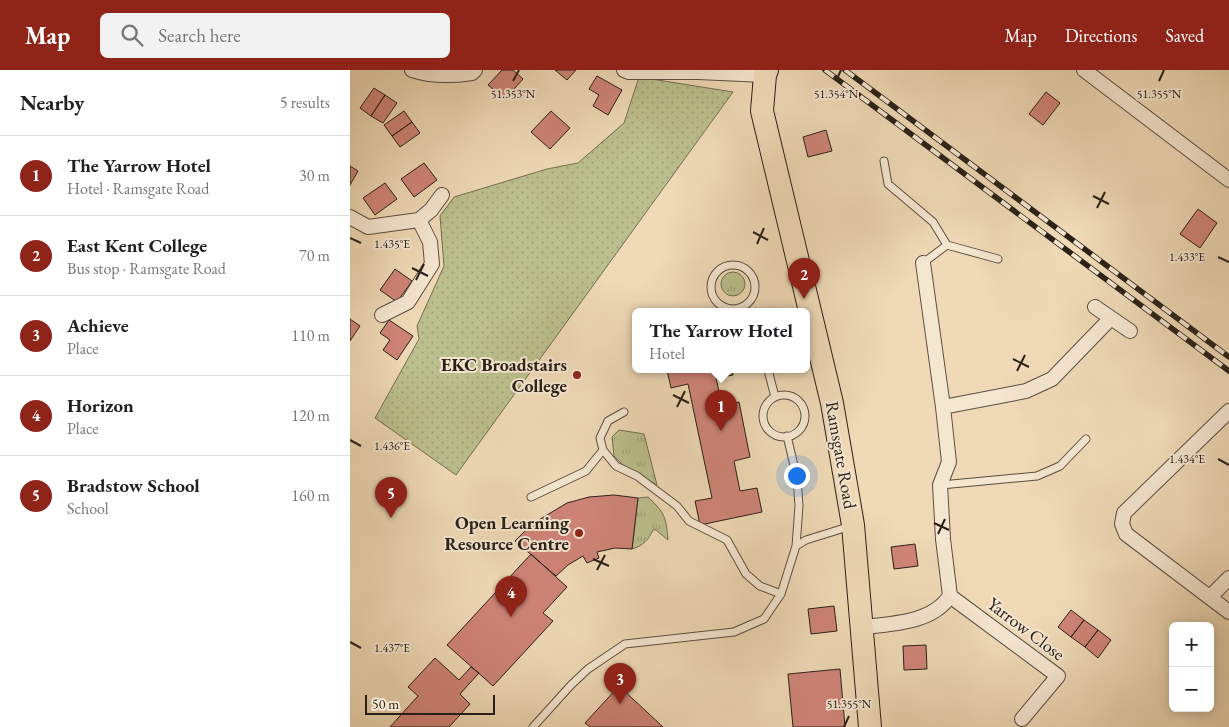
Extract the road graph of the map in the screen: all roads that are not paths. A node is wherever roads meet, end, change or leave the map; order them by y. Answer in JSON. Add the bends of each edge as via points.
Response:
{"nodes":[{"id":1,"x":412,"y":70,"type":"edge"},
{"id":2,"x":475,"y":70,"type":"edge"},
{"id":3,"x":624,"y":70,"type":"edge"},
{"id":4,"x":1084,"y":70,"type":"edge"},
{"id":5,"x":766,"y":72,"type":"edge"},
{"id":6,"x":884,"y":161,"type":"dead end"},
{"id":7,"x":1229,"y":180,"type":"edge"},
{"id":8,"x":442,"y":195,"type":"dead end"},
{"id":9,"x":350,"y":217,"type":"edge"},
{"id":10,"x":419,"y":220,"type":"junction"},
{"id":11,"x":947,"y":246,"type":"junction"},
{"id":12,"x":998,"y":259,"type":"dead end"},
{"id":13,"x":924,"y":263,"type":"joint"},
{"id":14,"x":748,"y":303,"type":"junction"},
{"id":15,"x":1094,"y":307,"type":"dead end"},
{"id":16,"x":731,"y":308,"type":"edge"},
{"id":17,"x":740,"y":308,"type":"edge"},
{"id":18,"x":750,"y":308,"type":"edge"},
{"id":19,"x":809,"y":308,"type":"edge"},
{"id":20,"x":810,"y":311,"type":"edge"},
{"id":21,"x":382,"y":315,"type":"dead end"},
{"id":22,"x":1111,"y":318,"type":"junction"},
{"id":23,"x":1130,"y":331,"type":"dead end"},
{"id":24,"x":769,"y":373,"type":"edge"},
{"id":25,"x":776,"y":397,"type":"junction"},
{"id":26,"x":943,"y":407,"type":"junction"},
{"id":27,"x":1229,"y":410,"type":"edge"},
{"id":28,"x":624,"y":412,"type":"dead end"},
{"id":29,"x":787,"y":436,"type":"junction"},
{"id":30,"x":1086,"y":439,"type":"dead end"},
{"id":31,"x":603,"y":450,"type":"junction"},
{"id":32,"x":940,"y":485,"type":"junction"},
{"id":33,"x":530,"y":497,"type":"dead end"},
{"id":34,"x":854,"y":525,"type":"junction"},
{"id":35,"x":796,"y":546,"type":"junction"},
{"id":36,"x":1229,"y":578,"type":"edge"},
{"id":37,"x":781,"y":594,"type":"junction"},
{"id":38,"x":950,"y":596,"type":"junction"},
{"id":39,"x":1210,"y":597,"type":"junction"},
{"id":40,"x":1229,"y":612,"type":"edge"},
{"id":41,"x":862,"y":627,"type":"junction"},
{"id":42,"x":1022,"y":719,"type":"dead end"},
{"id":43,"x":533,"y":727,"type":"edge"},
{"id":44,"x":870,"y":727,"type":"edge"}],
"edges":[{"from":1,"to":2,"type":"street","via":[[448,76]]},
{"from":3,"to":5,"type":"street"},
{"from":4,"to":7,"type":"street"},
{"from":5,"to":19,"type":"main road","name":"Ramsgate Road","via":[[762,111]]},
{"from":6,"to":11,"type":"lane","via":[[888,184],[933,222]]},
{"from":8,"to":10,"type":"street"},
{"from":9,"to":10,"type":"street","via":[[368,227]]},
{"from":10,"to":21,"type":"street","via":[[430,242],[432,264],[408,302]]},
{"from":11,"to":12,"type":"lane"},
{"from":11,"to":13,"type":"lane"},
{"from":13,"to":26,"type":"street"},
{"from":14,"to":16,"type":"lane","via":[[753,297],[755,283],[748,270],[727,266],[716,274],[711,288],[722,306]]},
{"from":14,"to":17,"type":"lane"},
{"from":14,"to":18,"type":"lane"},
{"from":15,"to":22,"type":"street"},
{"from":20,"to":34,"type":"main road","name":"Ramsgate Road","via":[[832,403]]},
{"from":22,"to":23,"type":"street"},
{"from":22,"to":26,"type":"street","via":[[1052,379],[1026,391]]},
{"from":24,"to":25,"type":"lane"},
{"from":25,"to":29,"type":"lane","via":[[770,400],[763,412],[765,425],[774,434]]},
{"from":25,"to":29,"type":"lane","via":[[782,395],[796,399],[804,410],[803,424],[794,434]]},
{"from":26,"to":32,"type":"street","via":[[949,462]]},
{"from":27,"to":39,"type":"street","via":[[1124,513],[1122,524],[1126,534]]},
{"from":28,"to":31,"type":"lane","via":[[608,421],[600,438]]},
{"from":29,"to":35,"type":"lane","via":[[798,478]]},
{"from":30,"to":32,"type":"lane","via":[[1060,466],[1037,476]]},
{"from":31,"to":33,"type":"lane","via":[[586,471]]},
{"from":31,"to":37,"type":"lane","via":[[616,466],[662,494],[689,521],[727,540],[746,574],[760,586]]},
{"from":32,"to":38,"type":"street"},
{"from":34,"to":35,"type":"lane"},
{"from":34,"to":41,"type":"main road","name":"Ramsgate Road"},
{"from":35,"to":37,"type":"lane"},
{"from":36,"to":39,"type":"street"},
{"from":37,"to":43,"type":"lane","via":[[764,619],[734,632],[625,644],[588,669]]},
{"from":38,"to":41,"type":"street","via":[[938,609],[908,623]]},
{"from":38,"to":42,"type":"street","name":"Yarrow Close","via":[[1058,676]]},
{"from":39,"to":40,"type":"street"},
{"from":41,"to":44,"type":"main road","name":"Ramsgate Road"}]}
